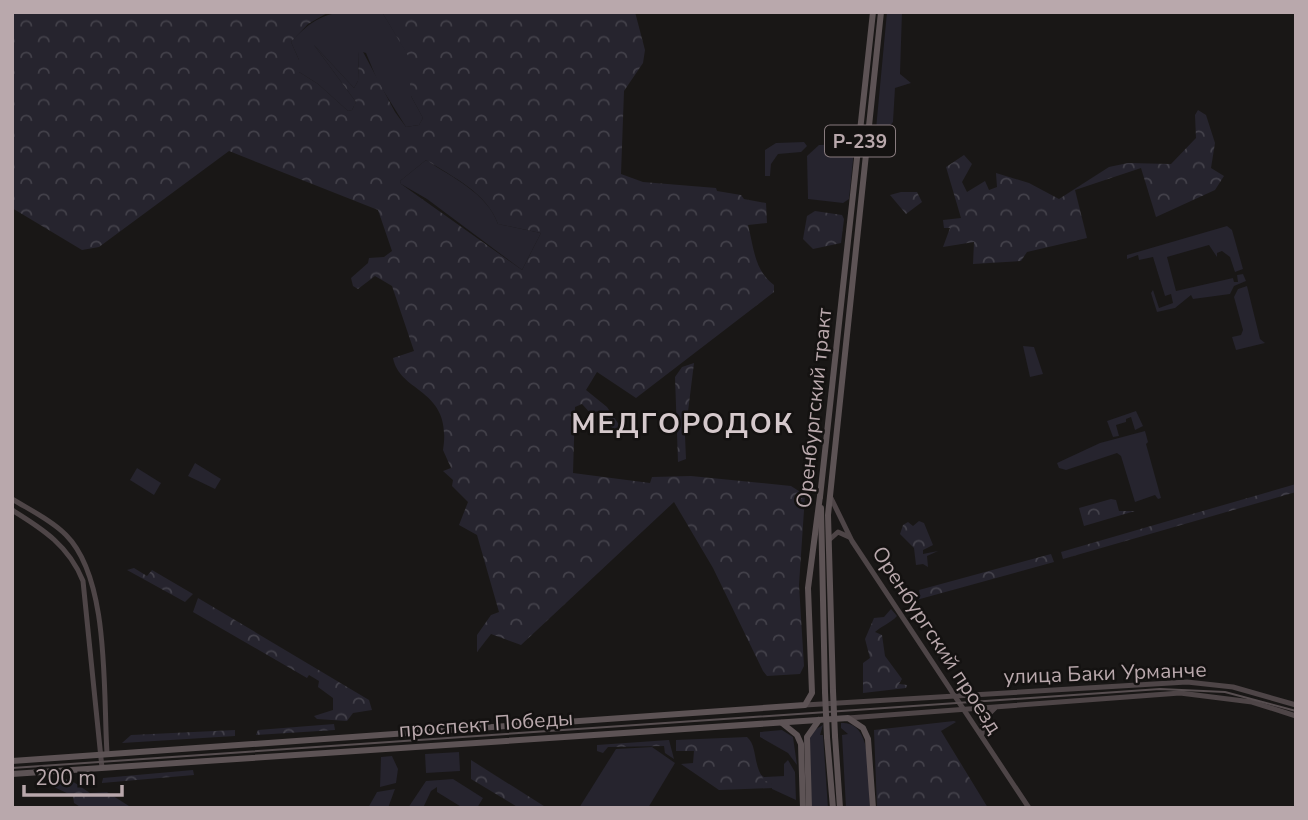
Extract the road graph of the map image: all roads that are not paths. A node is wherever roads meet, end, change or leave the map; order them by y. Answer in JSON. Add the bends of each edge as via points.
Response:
{"nodes":[{"id":1,"x":873,"y":12,"type":"edge"},
{"id":2,"x":881,"y":12,"type":"edge"},
{"id":3,"x":830,"y":484,"type":"junction"},
{"id":4,"x":820,"y":496,"type":"junction"},
{"id":5,"x":12,"y":499,"type":"edge"},
{"id":6,"x":12,"y":510,"type":"edge"},
{"id":7,"x":37,"y":514,"type":"junction"},
{"id":8,"x":32,"y":522,"type":"junction"},
{"id":9,"x":852,"y":541,"type":"junction"},
{"id":10,"x":827,"y":543,"type":"junction"},
{"id":11,"x":1059,"y":690,"type":"junction"},
{"id":12,"x":829,"y":692,"type":"junction"},
{"id":13,"x":954,"y":695,"type":"junction"},
{"id":14,"x":1059,"y":701,"type":"junction"},
{"id":15,"x":805,"y":705,"type":"junction"},
{"id":16,"x":999,"y":705,"type":"junction"},
{"id":17,"x":1296,"y":705,"type":"edge"},
{"id":18,"x":963,"y":708,"type":"junction"},
{"id":19,"x":1296,"y":716,"type":"edge"},
{"id":20,"x":848,"y":718,"type":"junction"},
{"id":21,"x":819,"y":720,"type":"junction"},
{"id":22,"x":780,"y":722,"type":"junction"},
{"id":23,"x":831,"y":737,"type":"junction"},
{"id":24,"x":982,"y":737,"type":"junction"},
{"id":25,"x":103,"y":753,"type":"junction"},
{"id":26,"x":12,"y":761,"type":"edge"},
{"id":27,"x":102,"y":768,"type":"junction"},
{"id":28,"x":12,"y":774,"type":"edge"},
{"id":29,"x":803,"y":808,"type":"edge"},
{"id":30,"x":809,"y":808,"type":"edge"},
{"id":31,"x":833,"y":808,"type":"edge"},
{"id":32,"x":840,"y":808,"type":"edge"},
{"id":33,"x":873,"y":808,"type":"edge"},
{"id":34,"x":1029,"y":808,"type":"edge"}],
"edges":[{"from":1,"to":4,"type":"main road","name":"Оренбургский тракт","number":"Р-239"},
{"from":2,"to":3,"type":"main road","name":"Оренбургский тракт","number":"Р-239"},
{"from":3,"to":9,"type":"main road","name":"Оренбургский проезд","via":[[833,506]]},
{"from":3,"to":10,"type":"main road","name":"Оренбургский тракт","number":"Р-239"},
{"from":4,"to":12,"type":"main road","name":"Оренбургский тракт","number":"Р-239"},
{"from":4,"to":15,"type":"main road","via":[[808,600],[812,693]]},
{"from":5,"to":7,"type":"main road"},
{"from":6,"to":8,"type":"main road"},
{"from":7,"to":8,"type":"main road"},
{"from":7,"to":25,"type":"main road","via":[[66,535],[92,578]]},
{"from":8,"to":25,"type":"main road","via":[[64,547],[86,592]]},
{"from":9,"to":10,"type":"main road","via":[[838,532]]},
{"from":9,"to":13,"type":"main road","name":"Оренбургский проезд"},
{"from":10,"to":12,"type":"main road","name":"Оренбургский тракт","number":"Р-239"},
{"from":11,"to":13,"type":"main road","name":"улица Баки Урманче"},
{"from":11,"to":14,"type":"main road"},
{"from":11,"to":17,"type":"main road","name":"улица Баки Урманче","via":[[1194,682],[1233,687]]},
{"from":12,"to":23,"type":"main road","name":"Оренбургский тракт","number":"Р-239","bridge":true},
{"from":13,"to":15,"type":"main road","name":"проспект Победы"},
{"from":13,"to":18,"type":"main road","name":"Оренбургский проезд"},
{"from":14,"to":16,"type":"main road","name":"улица Баки Урманче"},
{"from":14,"to":19,"type":"main road","name":"улица Баки Урманче","via":[[1180,692],[1252,702]]},
{"from":15,"to":25,"type":"main road","name":"проспект Победы"},
{"from":16,"to":18,"type":"main road","name":"улица Баки Урманче"},
{"from":16,"to":24,"type":"main road","via":[[983,720]]},
{"from":18,"to":20,"type":"main road","name":"проспект Победы"},
{"from":18,"to":24,"type":"main road","name":"Оренбургский проезд"},
{"from":20,"to":21,"type":"main road","name":"проспект Победы"},
{"from":20,"to":33,"type":"main road","via":[[863,728],[868,739]]},
{"from":21,"to":22,"type":"main road","name":"проспект Победы"},
{"from":21,"to":30,"type":"main road","via":[[807,737]]},
{"from":22,"to":27,"type":"main road","name":"проспект Победы"},
{"from":22,"to":29,"type":"main road","via":[[801,744]]},
{"from":23,"to":31,"type":"main road","name":"Оренбургский тракт","number":"Р-239"},
{"from":23,"to":32,"type":"main road","name":"Оренбургский тракт","number":"Р-239"},
{"from":24,"to":34,"type":"main road","name":"Оренбургский проезд"},
{"from":25,"to":26,"type":"main road","name":"проспект Победы"},
{"from":25,"to":27,"type":"main road"},
{"from":27,"to":28,"type":"main road","name":"проспект Победы"}]}
